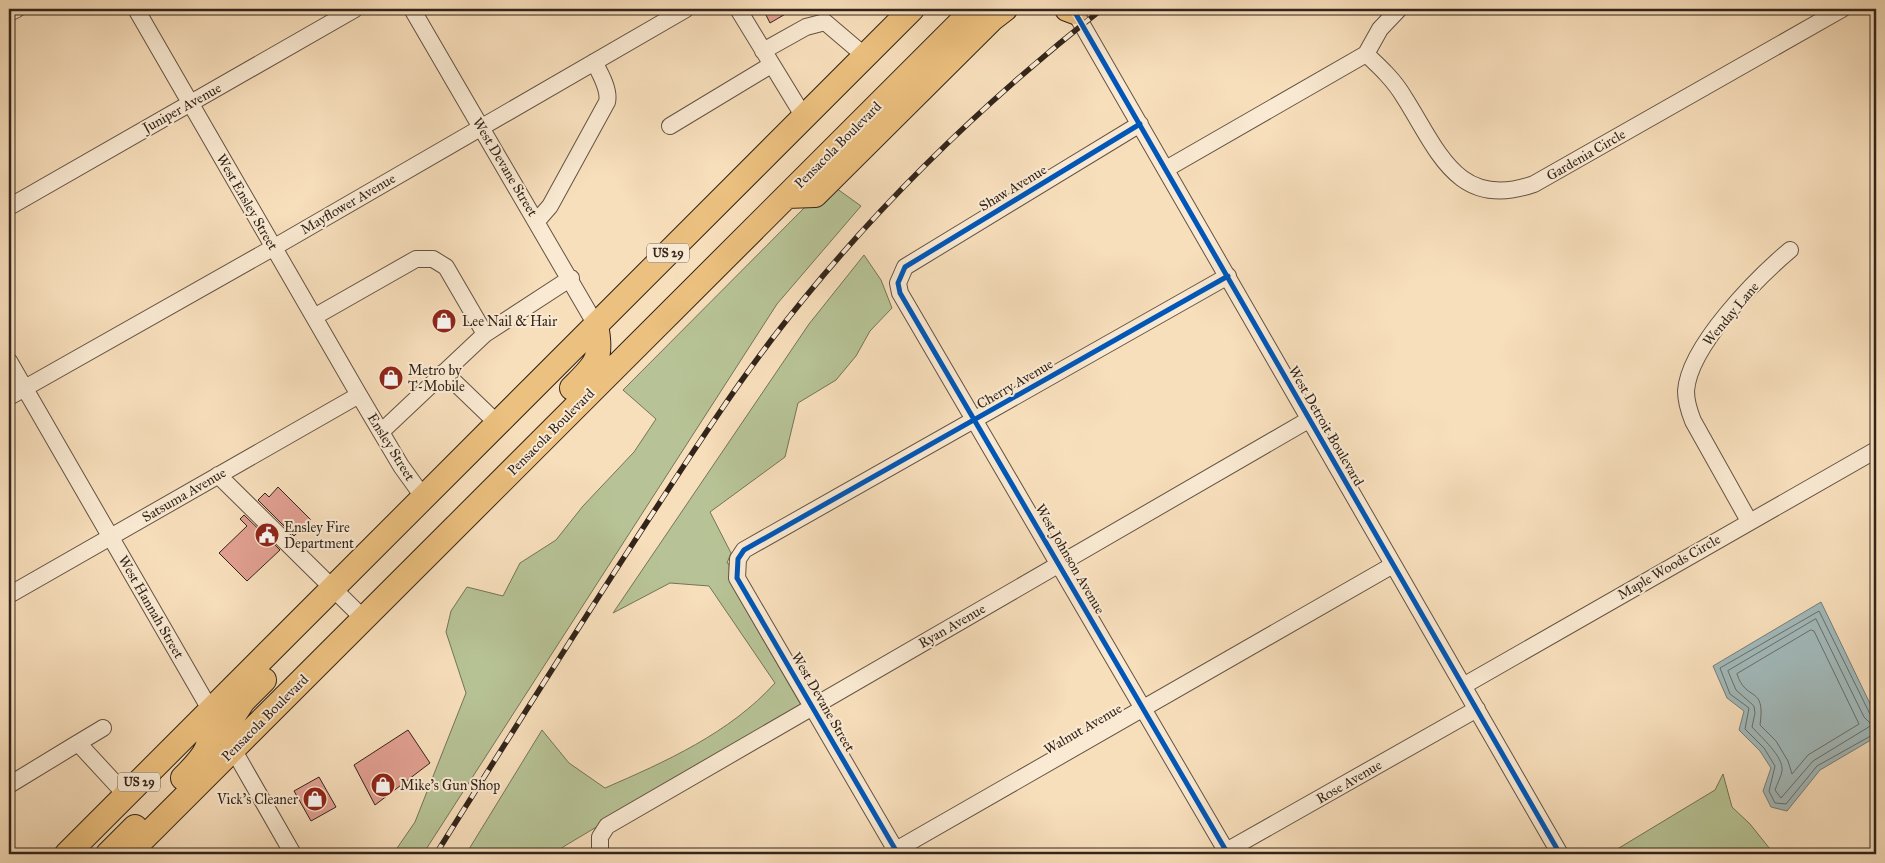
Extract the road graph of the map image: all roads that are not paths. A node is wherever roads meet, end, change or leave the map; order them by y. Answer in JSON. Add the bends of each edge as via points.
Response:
{"nodes":[{"id":1,"x":16,"y":9,"type":"edge"},
{"id":2,"x":136,"y":9,"type":"edge"},
{"id":3,"x":355,"y":9,"type":"edge"},
{"id":4,"x":412,"y":9,"type":"edge"},
{"id":5,"x":686,"y":9,"type":"edge"},
{"id":6,"x":738,"y":9,"type":"edge"},
{"id":7,"x":912,"y":9,"type":"edge"},
{"id":8,"x":952,"y":9,"type":"edge"},
{"id":9,"x":974,"y":9,"type":"edge"},
{"id":10,"x":1005,"y":9,"type":"edge"},
{"id":11,"x":1399,"y":9,"type":"edge"},
{"id":12,"x":1842,"y":9,"type":"edge"},
{"id":13,"x":1072,"y":10,"type":"edge"},
{"id":14,"x":9,"y":13,"type":"edge"},
{"id":15,"x":1366,"y":54,"type":"junction"},
{"id":16,"x":865,"y":56,"type":"junction"},
{"id":17,"x":767,"y":58,"type":"junction"},
{"id":18,"x":594,"y":62,"type":"junction"},
{"id":19,"x":190,"y":103,"type":"junction"},
{"id":20,"x":804,"y":117,"type":"junction"},
{"id":21,"x":1140,"y":124,"type":"junction"},
{"id":22,"x":670,"y":126,"type":"dead end"},
{"id":23,"x":481,"y":127,"type":"junction"},
{"id":24,"x":831,"y":152,"type":"junction"},
{"id":25,"x":1166,"y":169,"type":"junction"},
{"id":26,"x":787,"y":196,"type":"junction"},
{"id":27,"x":9,"y":207,"type":"edge"},
{"id":28,"x":537,"y":221,"type":"junction"},
{"id":29,"x":273,"y":248,"type":"junction"},
{"id":30,"x":1790,"y":250,"type":"dead end"},
{"id":31,"x":900,"y":274,"type":"joint"},
{"id":32,"x":1228,"y":276,"type":"junction"},
{"id":33,"x":571,"y":278,"type":"junction"},
{"id":34,"x":314,"y":317,"type":"junction"},
{"id":35,"x":596,"y":325,"type":"junction"},
{"id":36,"x":485,"y":334,"type":"junction"},
{"id":37,"x":9,"y":361,"type":"edge"},
{"id":38,"x":444,"y":372,"type":"junction"},
{"id":39,"x":25,"y":389,"type":"junction"},
{"id":40,"x":359,"y":395,"type":"junction"},
{"id":41,"x":9,"y":397,"type":"edge"},
{"id":42,"x":975,"y":419,"type":"junction"},
{"id":43,"x":1310,"y":419,"type":"junction"},
{"id":44,"x":498,"y":424,"type":"junction"},
{"id":45,"x":381,"y":432,"type":"junction"},
{"id":46,"x":1876,"y":450,"type":"edge"},
{"id":47,"x":218,"y":476,"type":"junction"},
{"id":48,"x":424,"y":498,"type":"junction"},
{"id":49,"x":483,"y":500,"type":"junction"},
{"id":50,"x":1748,"y":521,"type":"junction"},
{"id":51,"x":111,"y":537,"type":"junction"},
{"id":52,"x":738,"y":559,"type":"joint"},
{"id":53,"x":1060,"y":564,"type":"junction"},
{"id":54,"x":1393,"y":565,"type":"junction"},
{"id":55,"x":339,"y":594,"type":"junction"},
{"id":56,"x":9,"y":595,"type":"edge"},
{"id":57,"x":364,"y":619,"type":"junction"},
{"id":58,"x":1464,"y":686,"type":"junction"},
{"id":59,"x":1143,"y":707,"type":"junction"},
{"id":60,"x":812,"y":708,"type":"junction"},
{"id":61,"x":1477,"y":709,"type":"junction"},
{"id":62,"x":211,"y":711,"type":"junction"},
{"id":63,"x":103,"y":728,"type":"dead end"},
{"id":64,"x":78,"y":744,"type":"junction"},
{"id":65,"x":233,"y":750,"type":"junction"},
{"id":66,"x":9,"y":786,"type":"edge"},
{"id":67,"x":126,"y":795,"type":"junction"},
{"id":68,"x":894,"y":853,"type":"edge"},
{"id":69,"x":1225,"y":853,"type":"edge"},
{"id":70,"x":67,"y":854,"type":"edge"},
{"id":71,"x":108,"y":854,"type":"edge"},
{"id":72,"x":128,"y":854,"type":"edge"},
{"id":73,"x":293,"y":854,"type":"edge"},
{"id":74,"x":600,"y":854,"type":"edge"},
{"id":75,"x":1558,"y":854,"type":"edge"}],
"edges":[{"from":1,"to":14,"type":"street"},
{"from":2,"to":19,"type":"street","name":"West Ensley Street"},
{"from":3,"to":19,"type":"street","name":"Juniper Avenue"},
{"from":4,"to":23,"type":"street","name":"West Devane Street"},
{"from":5,"to":18,"type":"street","name":"Mayflower Avenue"},
{"from":6,"to":17,"type":"street"},
{"from":7,"to":16,"type":"highway","number":"US 29"},
{"from":8,"to":24,"type":"highway","via":[[850,111]]},
{"from":9,"to":24,"type":"highway","name":"Pensacola Boulevard"},
{"from":10,"to":26,"type":"highway","via":[[815,195]]},
{"from":11,"to":15,"type":"street","via":[[1380,29]]},
{"from":12,"to":15,"type":"street","name":"Gardenia Circle","via":[[1534,184],[1509,191],[1485,190],[1456,176],[1444,164],[1398,86]]},
{"from":13,"to":21,"type":"street","name":"West Detroit Boulevard"},
{"from":15,"to":25,"type":"street"},
{"from":16,"to":17,"type":"street","via":[[825,22],[806,27]]},
{"from":16,"to":20,"type":"highway","number":"US 29"},
{"from":17,"to":20,"type":"street"},
{"from":17,"to":22,"type":"street"},
{"from":18,"to":23,"type":"street","name":"Mayflower Avenue"},
{"from":18,"to":28,"type":"street","via":[[602,78],[607,102],[546,212]]},
{"from":19,"to":27,"type":"street","name":"Juniper Avenue"},
{"from":19,"to":29,"type":"street","name":"West Ensley Street"},
{"from":20,"to":35,"type":"highway","number":"US 29"},
{"from":21,"to":25,"type":"street","name":"West Detroit Boulevard"},
{"from":21,"to":31,"type":"street","name":"Shaw Avenue"},
{"from":23,"to":28,"type":"street","name":"West Devane Street"},
{"from":23,"to":29,"type":"street","name":"Mayflower Avenue"},
{"from":24,"to":26,"type":"highway","name":"Pensacola Boulevard"},
{"from":25,"to":32,"type":"street","name":"West Detroit Boulevard"},
{"from":26,"to":49,"type":"highway","name":"Pensacola Boulevard"},
{"from":28,"to":33,"type":"street","name":"West Devane Street"},
{"from":29,"to":34,"type":"street","name":"West Ensley Street"},
{"from":29,"to":39,"type":"street","name":"Mayflower Avenue"},
{"from":30,"to":50,"type":"street","name":"Wenday Lane","via":[[1710,335],[1695,362],[1686,391],[1693,421]]},
{"from":31,"to":42,"type":"street","name":"West Johnson Avenue","via":[[900,293]]},
{"from":32,"to":42,"type":"street","name":"Cherry Avenue"},
{"from":32,"to":43,"type":"street","name":"West Detroit Boulevard"},
{"from":33,"to":35,"type":"street","name":"West Devane Street"},
{"from":33,"to":36,"type":"street"},
{"from":34,"to":36,"type":"street","via":[[416,259],[433,259],[446,267]]},
{"from":34,"to":40,"type":"street","name":"West Ensley Street"},
{"from":35,"to":44,"type":"highway","number":"US 29"},
{"from":35,"to":49,"type":"highway","via":[[599,353],[592,369],[511,450]]},
{"from":36,"to":38,"type":"street"},
{"from":37,"to":39,"type":"street","name":"West Hannah Street"},
{"from":38,"to":44,"type":"street"},
{"from":38,"to":45,"type":"street"},
{"from":39,"to":41,"type":"street","name":"Mayflower Avenue"},
{"from":39,"to":51,"type":"street","name":"West Hannah Street"},
{"from":40,"to":45,"type":"street","name":"Ensley Street"},
{"from":40,"to":47,"type":"street","name":"Satsuma Avenue"},
{"from":42,"to":52,"type":"street","name":"Cherry Avenue","via":[[744,550]]},
{"from":42,"to":53,"type":"street","name":"West Johnson Avenue"},
{"from":43,"to":53,"type":"street","name":"Ryan Avenue"},
{"from":43,"to":54,"type":"street","name":"West Detroit Boulevard"},
{"from":44,"to":48,"type":"highway","number":"US 29"},
{"from":45,"to":48,"type":"street","name":"Ensley Street"},
{"from":46,"to":50,"type":"street","name":"Maple Woods Circle"},
{"from":47,"to":51,"type":"street","name":"Satsuma Avenue"},
{"from":47,"to":55,"type":"street"},
{"from":48,"to":55,"type":"highway","number":"US 29"},
{"from":49,"to":57,"type":"highway","name":"Pensacola Boulevard"},
{"from":50,"to":58,"type":"street","name":"Maple Woods Circle"},
{"from":51,"to":56,"type":"street","name":"Satsuma Avenue"},
{"from":51,"to":62,"type":"street","name":"West Hannah Street"},
{"from":52,"to":60,"type":"street","name":"West Devane Street","via":[[737,578]]},
{"from":53,"to":59,"type":"street","name":"West Johnson Avenue"},
{"from":53,"to":60,"type":"street","name":"Ryan Avenue"},
{"from":54,"to":58,"type":"street","name":"West Detroit Boulevard"},
{"from":54,"to":59,"type":"street","name":"Walnut Avenue"},
{"from":55,"to":57,"type":"street"},
{"from":55,"to":62,"type":"highway","number":"US 29"},
{"from":55,"to":65,"type":"highway","via":[[243,701],[232,718]]},
{"from":57,"to":65,"type":"highway","name":"Pensacola Boulevard"},
{"from":58,"to":61,"type":"street","name":"West Detroit Boulevard"},
{"from":59,"to":68,"type":"street","name":"Walnut Avenue"},
{"from":59,"to":69,"type":"street","name":"West Johnson Avenue"},
{"from":60,"to":68,"type":"street","name":"West Devane Street"},
{"from":60,"to":74,"type":"street","name":"Ryan Avenue","via":[[607,826],[600,837]]},
{"from":61,"to":69,"type":"street","name":"Rose Avenue"},
{"from":61,"to":75,"type":"street","name":"West Detroit Boulevard"},
{"from":62,"to":65,"type":"street","name":"West Hannah Street"},
{"from":62,"to":67,"type":"highway","number":"US 29"},
{"from":62,"to":71,"type":"highway","via":[[211,740],[203,758]]},
{"from":63,"to":64,"type":"street"},
{"from":64,"to":66,"type":"street"},
{"from":64,"to":67,"type":"street"},
{"from":65,"to":72,"type":"highway","name":"Pensacola Boulevard"},
{"from":65,"to":73,"type":"street","name":"West Hannah Street"},
{"from":67,"to":70,"type":"highway","number":"US 29"}]}
